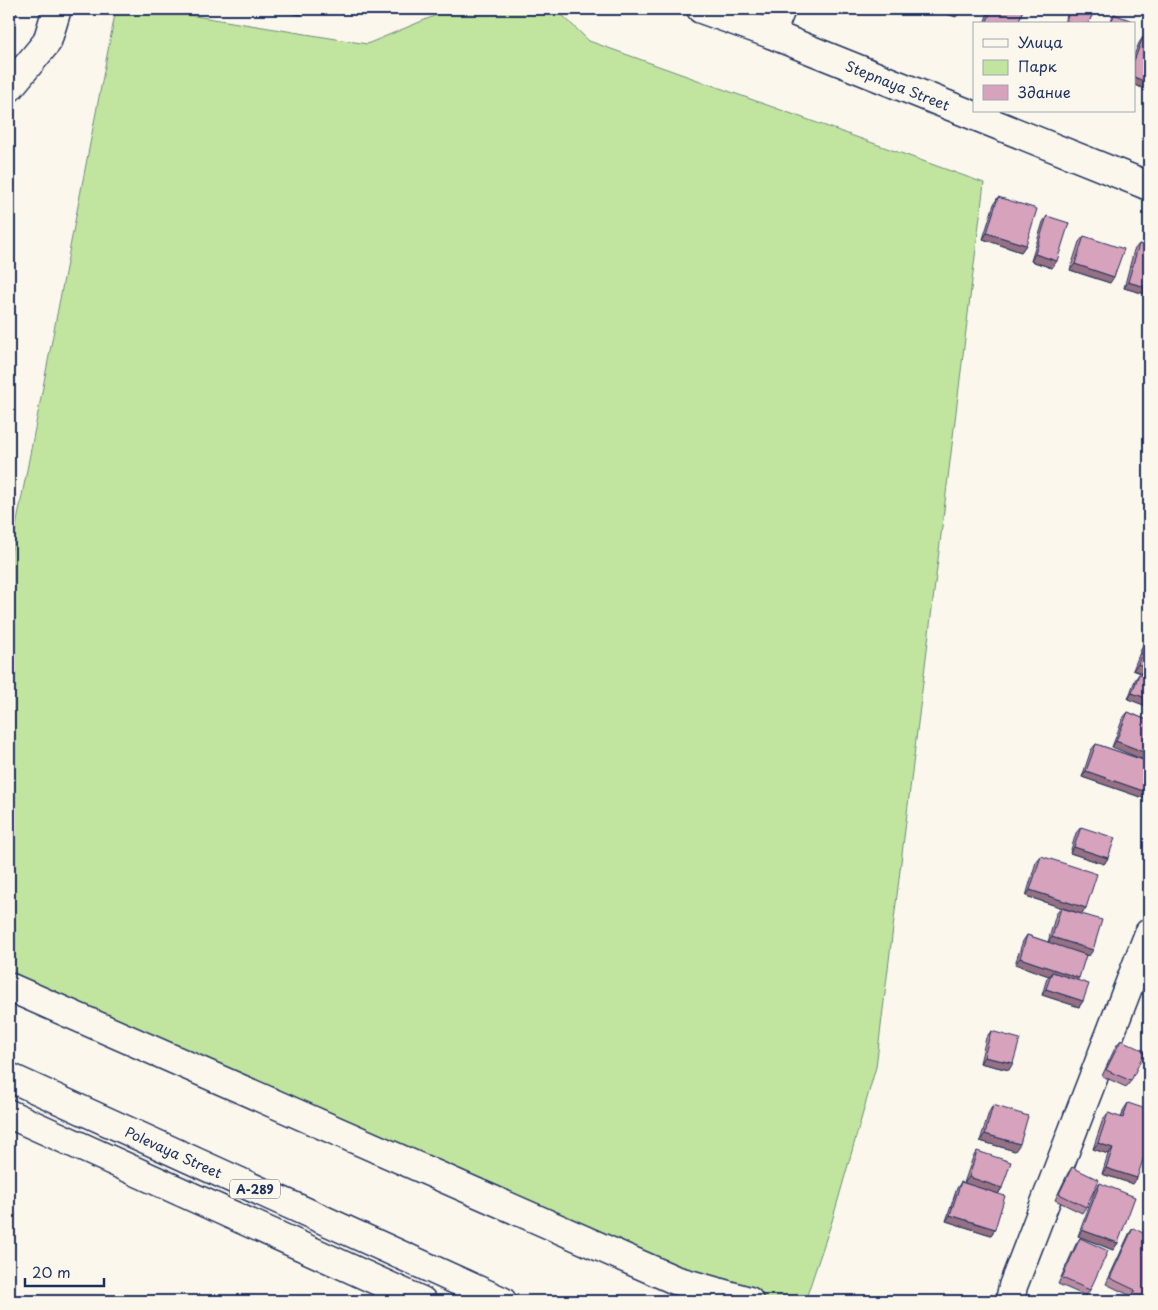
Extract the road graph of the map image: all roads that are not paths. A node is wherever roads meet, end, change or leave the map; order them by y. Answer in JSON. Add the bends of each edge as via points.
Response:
{"nodes":[{"id":1,"x":57,"y":9,"type":"edge"},
{"id":2,"x":701,"y":9,"type":"edge"},
{"id":3,"x":781,"y":9,"type":"edge"},
{"id":4,"x":771,"y":34,"type":"junction"},
{"id":5,"x":9,"y":88,"type":"edge"},
{"id":6,"x":1149,"y":186,"type":"edge"},
{"id":7,"x":1149,"y":933,"type":"edge"},
{"id":8,"x":9,"y":987,"type":"edge"},
{"id":9,"x":9,"y":1077,"type":"edge"},
{"id":10,"x":9,"y":1114,"type":"edge"},
{"id":11,"x":422,"y":1301,"type":"edge"},
{"id":12,"x":502,"y":1301,"type":"edge"},
{"id":13,"x":749,"y":1301,"type":"edge"},
{"id":14,"x":1010,"y":1301,"type":"edge"}],
"edges":[{"from":1,"to":5,"type":"main road","via":[[47,42]]},
{"from":2,"to":4,"type":"main road","name":"Stepnaya Street"},
{"from":3,"to":4,"type":"main road"},
{"from":4,"to":6,"type":"main road","name":"Stepnaya Street"},
{"from":7,"to":14,"type":"main road"},
{"from":8,"to":13,"type":"main road","via":[[675,1280]]},
{"from":9,"to":12,"type":"main road","name":"Polevaya Street","number":"А-289"},
{"from":10,"to":11,"type":"main road","number":"А-289"}]}
